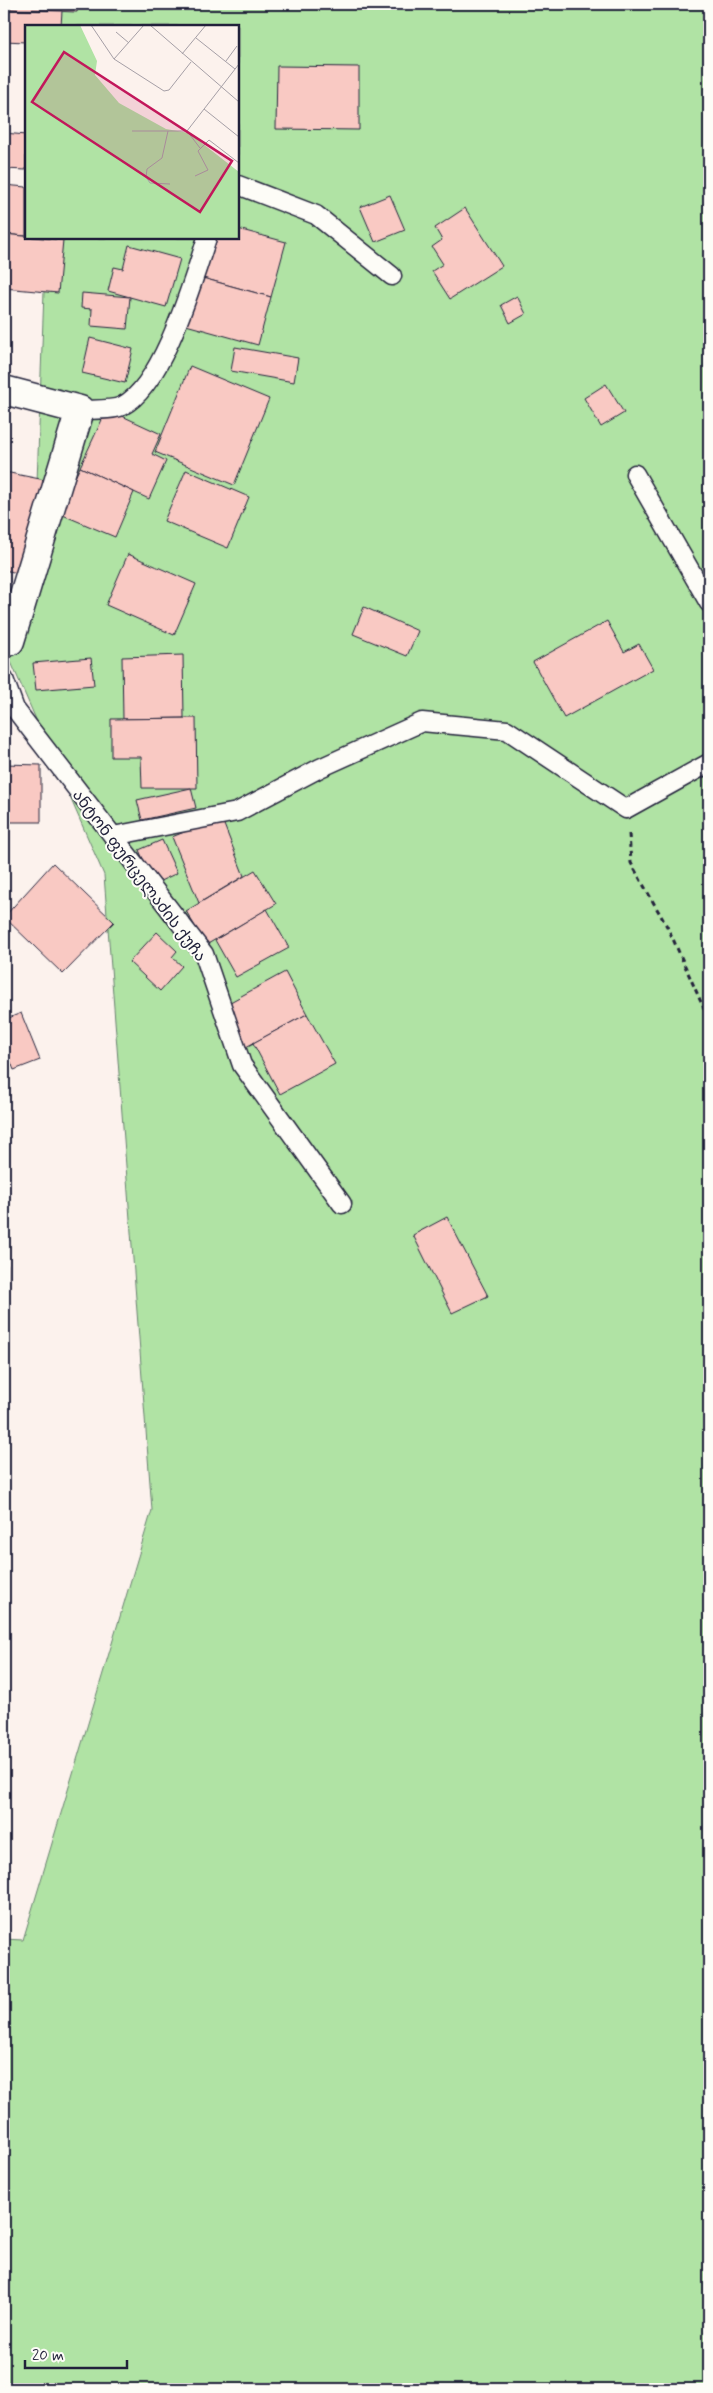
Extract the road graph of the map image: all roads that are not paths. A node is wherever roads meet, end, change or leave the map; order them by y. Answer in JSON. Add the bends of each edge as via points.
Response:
{"nodes":[{"id":1,"x":239,"y":184,"type":"edge"},
{"id":2,"x":207,"y":239,"type":"edge"},
{"id":3,"x":392,"y":276,"type":"dead end"},
{"id":4,"x":4,"y":390,"type":"edge"},
{"id":5,"x":80,"y":410,"type":"junction"},
{"id":6,"x":634,"y":474,"type":"dead end"},
{"id":7,"x":709,"y":604,"type":"edge"},
{"id":8,"x":4,"y":643,"type":"edge"},
{"id":9,"x":4,"y":679,"type":"edge"},
{"id":10,"x":709,"y":763,"type":"edge"},
{"id":11,"x":113,"y":836,"type":"junction"},
{"id":12,"x":342,"y":1204,"type":"dead end"}],
"edges":[{"from":1,"to":3,"type":"lane","via":[[316,215]]},
{"from":2,"to":5,"type":"lane","via":[[180,320],[143,391],[121,407]]},
{"from":4,"to":5,"type":"street"},
{"from":5,"to":8,"type":"street","via":[[10,641]]},
{"from":6,"to":7,"type":"lane"},
{"from":9,"to":11,"type":"lane","name":"ანტონ ფურცელაძის ქუჩა","via":[[15,709]]},
{"from":10,"to":11,"type":"lane","via":[[626,809],[507,730],[422,722],[320,768],[237,812]]},
{"from":11,"to":12,"type":"lane","name":"ანტონ ფურცელაძის ქუჩა","via":[[204,954],[242,1065]]}]}
